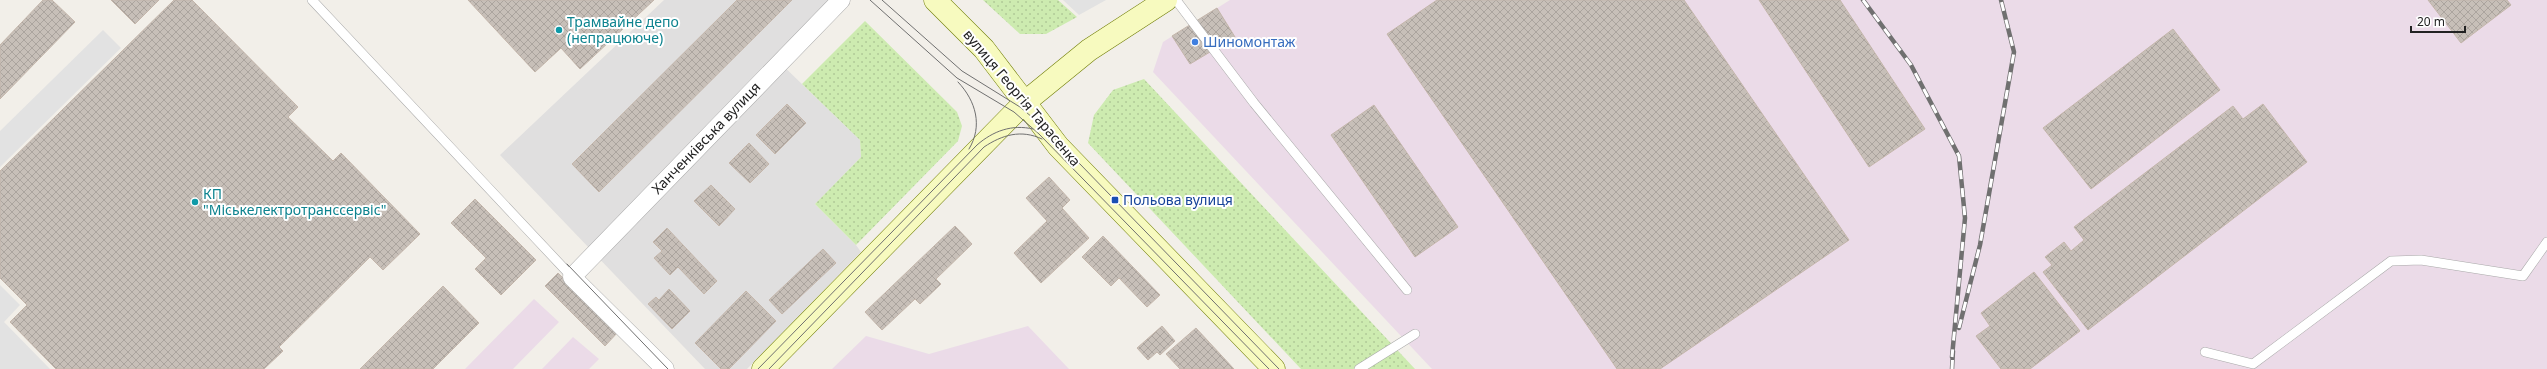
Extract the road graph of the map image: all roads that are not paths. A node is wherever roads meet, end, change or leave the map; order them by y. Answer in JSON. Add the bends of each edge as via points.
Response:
{"nodes":[{"id":1,"x":312,"y":0,"type":"edge"},
{"id":2,"x":841,"y":0,"type":"edge"},
{"id":3,"x":935,"y":0,"type":"edge"},
{"id":4,"x":1166,"y":0,"type":"edge"},
{"id":5,"x":1176,"y":0,"type":"edge"},
{"id":6,"x":1024,"y":103,"type":"junction"},
{"id":7,"x":2547,"y":242,"type":"edge"},
{"id":8,"x":572,"y":277,"type":"junction"},
{"id":9,"x":1407,"y":290,"type":"dead end"},
{"id":10,"x":1415,"y":334,"type":"dead end"},
{"id":11,"x":2205,"y":352,"type":"dead end"},
{"id":12,"x":665,"y":369,"type":"edge"},
{"id":13,"x":763,"y":369,"type":"edge"},
{"id":14,"x":1274,"y":369,"type":"edge"},
{"id":15,"x":1359,"y":369,"type":"edge"}],
"edges":[{"from":1,"to":8,"type":"lane"},
{"from":2,"to":8,"type":"street","name":"Ханченківська вулиця"},
{"from":3,"to":6,"type":"main road","name":"вулиця Георгія Тарасенка","via":[[984,49]]},
{"from":4,"to":6,"type":"main road","via":[[1089,50]]},
{"from":5,"to":9,"type":"lane","via":[[1254,103]]},
{"from":6,"to":13,"type":"main road"},
{"from":6,"to":14,"type":"main road","name":"вулиця Георгія Тарасенка","via":[[1058,146]]},
{"from":7,"to":11,"type":"lane","via":[[2523,276],[2421,260],[2391,261],[2253,364]]},
{"from":8,"to":12,"type":"street"},
{"from":10,"to":15,"type":"lane"}]}
